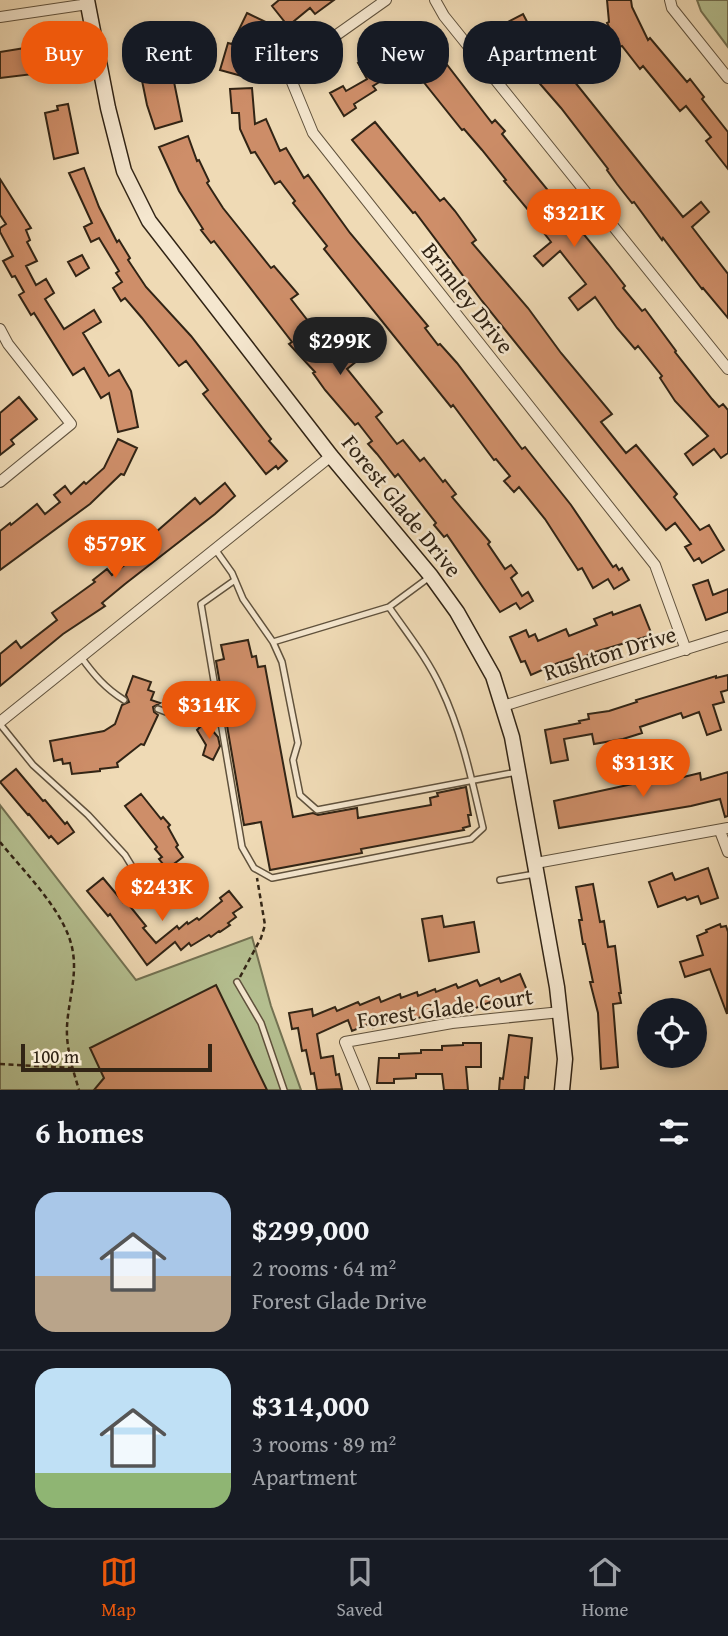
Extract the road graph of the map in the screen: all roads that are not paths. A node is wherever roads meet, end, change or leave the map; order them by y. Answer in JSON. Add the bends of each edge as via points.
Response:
{"nodes":[{"id":1,"x":386,"y":0,"type":"edge"},
{"id":2,"x":435,"y":0,"type":"edge"},
{"id":3,"x":670,"y":0,"type":"edge"},
{"id":4,"x":88,"y":2,"type":"edge"},
{"id":5,"x":0,"y":17,"type":"edge"},
{"id":6,"x":728,"y":78,"type":"edge"},
{"id":7,"x":0,"y":329,"type":"edge"},
{"id":8,"x":728,"y":369,"type":"edge"},
{"id":9,"x":331,"y":456,"type":"junction"},
{"id":10,"x":0,"y":482,"type":"edge"},
{"id":11,"x":215,"y":549,"type":"junction"},
{"id":12,"x":430,"y":576,"type":"junction"},
{"id":13,"x":235,"y":580,"type":"junction"},
{"id":14,"x":389,"y":607,"type":"junction"},
{"id":15,"x":728,"y":636,"type":"edge"},
{"id":16,"x":273,"y":642,"type":"junction"},
{"id":17,"x":686,"y":650,"type":"junction"},
{"id":18,"x":81,"y":657,"type":"junction"},
{"id":19,"x":124,"y":700,"type":"dead end"},
{"id":20,"x":503,"y":706,"type":"junction"},
{"id":21,"x":158,"y":709,"type":"dead end"},
{"id":22,"x":182,"y":718,"type":"dead end"},
{"id":23,"x":0,"y":723,"type":"edge"},
{"id":24,"x":519,"y":772,"type":"junction"},
{"id":25,"x":472,"y":779,"type":"junction"},
{"id":26,"x":724,"y":830,"type":"edge"},
{"id":27,"x":728,"y":852,"type":"edge"},
{"id":28,"x":536,"y":868,"type":"junction"},
{"id":29,"x":500,"y":880,"type":"dead end"},
{"id":30,"x":184,"y":884,"type":"dead end"},
{"id":31,"x":237,"y":982,"type":"road end"},
{"id":32,"x":561,"y":1012,"type":"junction"},
{"id":33,"x":285,"y":1090,"type":"edge"},
{"id":34,"x":365,"y":1090,"type":"edge"},
{"id":35,"x":562,"y":1090,"type":"edge"}],
"edges":[{"from":1,"to":17,"type":"street","name":"Brimley Drive","via":[[286,71],[313,133],[655,565]]},
{"from":2,"to":8,"type":"street"},
{"from":3,"to":6,"type":"street"},
{"from":4,"to":5,"type":"street"},
{"from":4,"to":9,"type":"street","name":"Forest Glade Drive","via":[[124,171],[149,221]]},
{"from":7,"to":10,"type":"street","via":[[71,424]]},
{"from":9,"to":11,"type":"street"},
{"from":9,"to":12,"type":"street","name":"Forest Glade Drive"},
{"from":11,"to":13,"type":"lane"},
{"from":11,"to":18,"type":"street"},
{"from":12,"to":14,"type":"lane"},
{"from":12,"to":20,"type":"street","name":"Forest Glade Drive","via":[[478,647]]},
{"from":13,"to":16,"type":"lane"},
{"from":13,"to":25,"type":"lane","via":[[201,604],[242,847],[254,868],[272,878],[471,839],[482,828]]},
{"from":14,"to":16,"type":"lane"},
{"from":14,"to":25,"type":"lane","via":[[441,688]]},
{"from":15,"to":17,"type":"street","name":"Rushton Drive"},
{"from":16,"to":25,"type":"lane","via":[[282,662],[298,743],[293,760],[300,795],[317,810]]},
{"from":17,"to":20,"type":"street","name":"Rushton Drive"},
{"from":18,"to":19,"type":"lane","via":[[104,685]]},
{"from":18,"to":23,"type":"street"},
{"from":20,"to":24,"type":"street","name":"Forest Glade Drive"},
{"from":21,"to":22,"type":"lane"},
{"from":23,"to":30,"type":"lane","via":[[33,765],[125,855],[147,891],[160,895]]},
{"from":24,"to":25,"type":"lane"},
{"from":24,"to":28,"type":"street","name":"Forest Glade Drive"},
{"from":26,"to":27,"type":"street"},
{"from":26,"to":28,"type":"street"},
{"from":28,"to":29,"type":"lane"},
{"from":28,"to":32,"type":"street","name":"Forest Glade Drive"},
{"from":31,"to":33,"type":"lane","via":[[261,1023]]},
{"from":32,"to":34,"type":"street","name":"Forest Glade Court","via":[[452,1023],[345,1042]]},
{"from":32,"to":35,"type":"street","name":"Forest Glade Drive"}]}
